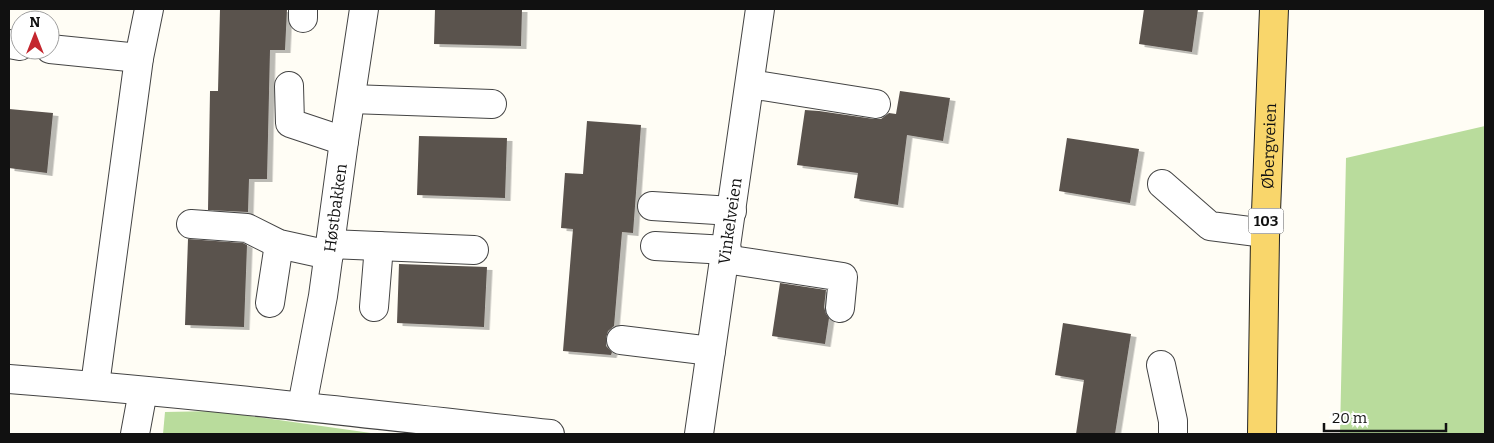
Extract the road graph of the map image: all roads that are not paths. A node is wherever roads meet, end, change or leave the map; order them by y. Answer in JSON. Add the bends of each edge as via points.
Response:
{"nodes":[{"id":1,"x":149,"y":9,"type":"edge"},
{"id":2,"x":364,"y":9,"type":"edge"},
{"id":3,"x":760,"y":9,"type":"edge"},
{"id":4,"x":1274,"y":9,"type":"edge"},
{"id":5,"x":60,"y":50,"type":"edge"},
{"id":6,"x":139,"y":58,"type":"junction"},
{"id":7,"x":750,"y":84,"type":"junction"},
{"id":8,"x":289,"y":86,"type":"dead end"},
{"id":9,"x":351,"y":100,"type":"junction"},
{"id":10,"x":492,"y":104,"type":"dead end"},
{"id":11,"x":876,"y":104,"type":"dead end"},
{"id":12,"x":344,"y":141,"type":"junction"},
{"id":13,"x":1162,"y":184,"type":"dead end"},
{"id":14,"x":652,"y":206,"type":"dead end"},
{"id":15,"x":732,"y":211,"type":"junction"},
{"id":16,"x":191,"y":224,"type":"dead end"},
{"id":17,"x":1265,"y":233,"type":"junction"},
{"id":18,"x":280,"y":244,"type":"junction"},
{"id":19,"x":379,"y":246,"type":"junction"},
{"id":20,"x":655,"y":246,"type":"dead end"},
{"id":21,"x":330,"y":249,"type":"junction"},
{"id":22,"x":474,"y":250,"type":"dead end"},
{"id":23,"x":726,"y":254,"type":"junction"},
{"id":24,"x":270,"y":303,"type":"dead end"},
{"id":25,"x":374,"y":307,"type":"dead end"},
{"id":26,"x":840,"y":308,"type":"dead end"},
{"id":27,"x":621,"y":340,"type":"dead end"},
{"id":28,"x":711,"y":351,"type":"junction"},
{"id":29,"x":1161,"y":365,"type":"dead end"},
{"id":30,"x":9,"y":379,"type":"edge"},
{"id":31,"x":95,"y":386,"type":"junction"},
{"id":32,"x":143,"y":391,"type":"junction"},
{"id":33,"x":302,"y":406,"type":"junction"},
{"id":34,"x":135,"y":434,"type":"edge"},
{"id":35,"x":550,"y":434,"type":"edge"},
{"id":36,"x":698,"y":434,"type":"edge"},
{"id":37,"x":1173,"y":434,"type":"edge"},
{"id":38,"x":1262,"y":434,"type":"edge"}],
"edges":[{"from":1,"to":6,"type":"street"},
{"from":2,"to":9,"type":"street","name":"Høstbakken"},
{"from":3,"to":7,"type":"street","name":"Vinkelveien"},
{"from":4,"to":17,"type":"main road","name":"Øbergveien","number":"103"},
{"from":5,"to":6,"type":"street"},
{"from":6,"to":31,"type":"street"},
{"from":7,"to":11,"type":"street"},
{"from":7,"to":15,"type":"street","name":"Vinkelveien"},
{"from":8,"to":12,"type":"street","via":[[290,123]]},
{"from":9,"to":10,"type":"street"},
{"from":9,"to":12,"type":"street","name":"Høstbakken"},
{"from":12,"to":21,"type":"street","name":"Høstbakken"},
{"from":13,"to":17,"type":"street","via":[[1210,226]]},
{"from":14,"to":15,"type":"street"},
{"from":15,"to":23,"type":"street","name":"Vinkelveien"},
{"from":16,"to":18,"type":"street","via":[[247,228]]},
{"from":17,"to":38,"type":"main road","name":"Øbergveien","number":"103"},
{"from":18,"to":21,"type":"street"},
{"from":18,"to":24,"type":"street"},
{"from":19,"to":21,"type":"street"},
{"from":19,"to":22,"type":"street"},
{"from":19,"to":25,"type":"street"},
{"from":20,"to":23,"type":"street"},
{"from":21,"to":33,"type":"street","name":"Høstbakken"},
{"from":23,"to":26,"type":"street","via":[[843,277]]},
{"from":23,"to":28,"type":"street","name":"Vinkelveien"},
{"from":27,"to":28,"type":"street"},
{"from":28,"to":36,"type":"street","name":"Vinkelveien"},
{"from":29,"to":37,"type":"street"},
{"from":30,"to":31,"type":"street"},
{"from":31,"to":32,"type":"street"},
{"from":32,"to":33,"type":"street"},
{"from":32,"to":34,"type":"street"},
{"from":33,"to":35,"type":"street"}]}
